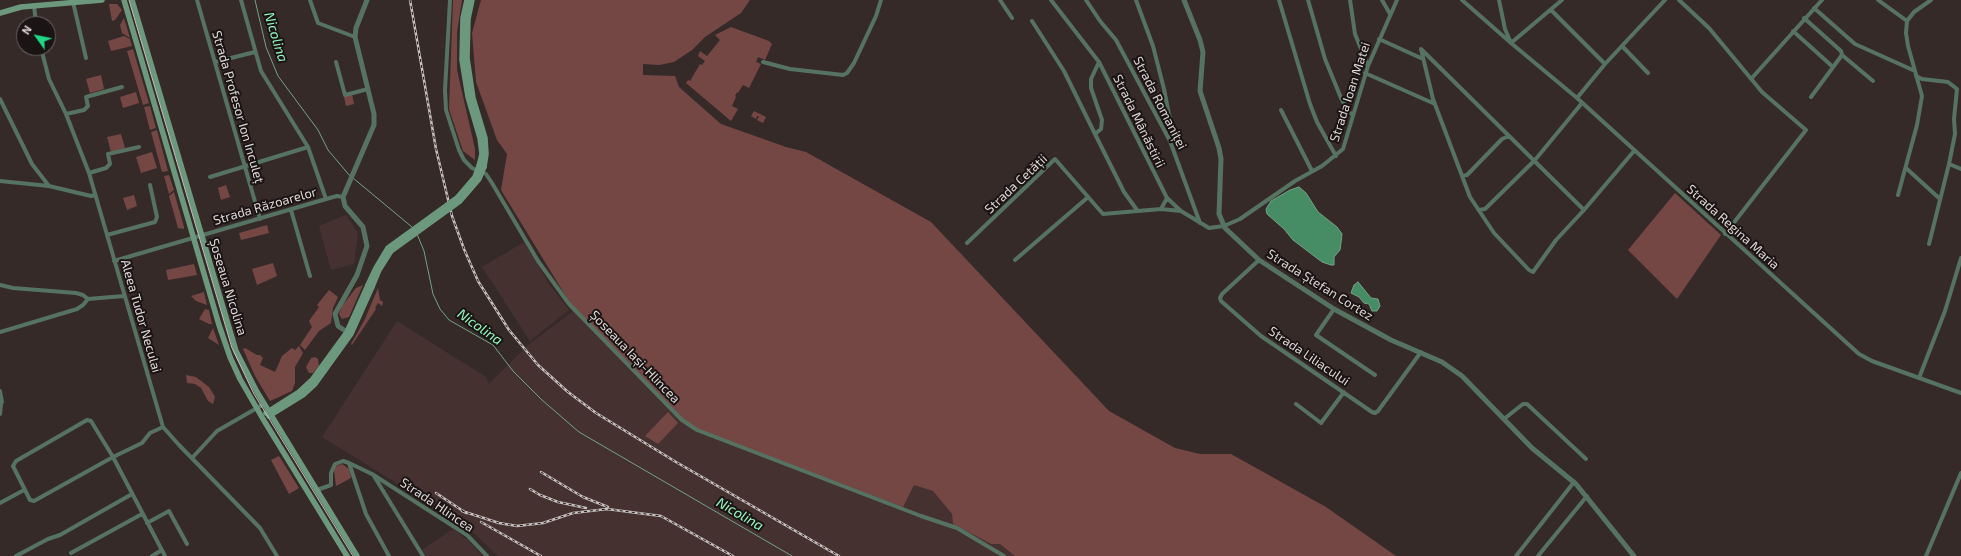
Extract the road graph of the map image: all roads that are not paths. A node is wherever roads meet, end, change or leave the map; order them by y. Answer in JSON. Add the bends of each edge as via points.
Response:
{"nodes":[{"id":1,"x":102,"y":0,"type":"edge"},
{"id":2,"x":124,"y":0,"type":"edge"},
{"id":3,"x":132,"y":0,"type":"edge"},
{"id":4,"x":197,"y":0,"type":"edge"},
{"id":5,"x":241,"y":0,"type":"edge"},
{"id":6,"x":310,"y":0,"type":"edge"},
{"id":7,"x":367,"y":0,"type":"edge"},
{"id":8,"x":450,"y":0,"type":"edge"},
{"id":9,"x":467,"y":0,"type":"edge"},
{"id":10,"x":472,"y":0,"type":"edge"},
{"id":11,"x":881,"y":0,"type":"edge"},
{"id":12,"x":1000,"y":0,"type":"edge"},
{"id":13,"x":1051,"y":0,"type":"edge"},
{"id":14,"x":1086,"y":0,"type":"edge"},
{"id":15,"x":1136,"y":0,"type":"edge"},
{"id":16,"x":1184,"y":0,"type":"edge"},
{"id":17,"x":1279,"y":0,"type":"edge"},
{"id":18,"x":1308,"y":0,"type":"edge"},
{"id":19,"x":1350,"y":0,"type":"edge"},
{"id":20,"x":1382,"y":0,"type":"edge"},
{"id":21,"x":1397,"y":0,"type":"edge"},
{"id":22,"x":1462,"y":0,"type":"edge"},
{"id":23,"x":1498,"y":0,"type":"edge"},
{"id":24,"x":1562,"y":0,"type":"edge"},
{"id":25,"x":1664,"y":0,"type":"edge"},
{"id":26,"x":1679,"y":0,"type":"edge"},
{"id":27,"x":1813,"y":0,"type":"edge"},
{"id":28,"x":1822,"y":0,"type":"edge"},
{"id":29,"x":1878,"y":0,"type":"edge"},
{"id":30,"x":1930,"y":0,"type":"edge"},
{"id":31,"x":73,"y":2,"type":"junction"},
{"id":32,"x":1818,"y":4,"type":"junction"},
{"id":33,"x":34,"y":6,"type":"junction"},
{"id":34,"x":1814,"y":8,"type":"junction"},
{"id":35,"x":1550,"y":10,"type":"junction"},
{"id":36,"x":0,"y":13,"type":"edge"},
{"id":37,"x":1390,"y":14,"type":"junction"},
{"id":38,"x":35,"y":16,"type":"edge"},
{"id":39,"x":1012,"y":18,"type":"dead end"},
{"id":40,"x":1804,"y":18,"type":"junction"},
{"id":41,"x":1032,"y":21,"type":"dead end"},
{"id":42,"x":1907,"y":21,"type":"junction"},
{"id":43,"x":1793,"y":31,"type":"junction"},
{"id":44,"x":355,"y":37,"type":"junction"},
{"id":45,"x":1379,"y":39,"type":"junction"},
{"id":46,"x":1511,"y":44,"type":"junction"},
{"id":47,"x":1622,"y":46,"type":"junction"},
{"id":48,"x":254,"y":52,"type":"junction"},
{"id":49,"x":1842,"y":55,"type":"junction"},
{"id":50,"x":43,"y":56,"type":"edge"},
{"id":51,"x":86,"y":58,"type":"dead end"},
{"id":52,"x":1423,"y":59,"type":"junction"},
{"id":53,"x":215,"y":62,"type":"junction"},
{"id":54,"x":336,"y":62,"type":"dead end"},
{"id":55,"x":762,"y":62,"type":"dead end"},
{"id":56,"x":1099,"y":62,"type":"junction"},
{"id":57,"x":1605,"y":64,"type":"junction"},
{"id":58,"x":1368,"y":66,"type":"junction"},
{"id":59,"x":1833,"y":67,"type":"junction"},
{"id":60,"x":1915,"y":70,"type":"junction"},
{"id":61,"x":1366,"y":73,"type":"junction"},
{"id":62,"x":1648,"y":73,"type":"dead end"},
{"id":63,"x":1916,"y":76,"type":"junction"},
{"id":64,"x":1751,"y":79,"type":"junction"},
{"id":65,"x":1873,"y":81,"type":"dead end"},
{"id":66,"x":122,"y":87,"type":"dead end"},
{"id":67,"x":368,"y":89,"type":"junction"},
{"id":68,"x":1811,"y":96,"type":"dead end"},
{"id":69,"x":1577,"y":98,"type":"junction"},
{"id":70,"x":0,"y":99,"type":"edge"},
{"id":71,"x":1582,"y":103,"type":"junction"},
{"id":72,"x":1435,"y":104,"type":"junction"},
{"id":73,"x":1281,"y":110,"type":"dead end"},
{"id":74,"x":66,"y":114,"type":"junction"},
{"id":75,"x":1353,"y":114,"type":"junction"},
{"id":76,"x":1095,"y":134,"type":"junction"},
{"id":77,"x":1509,"y":136,"type":"junction"},
{"id":78,"x":1170,"y":141,"type":"junction"},
{"id":79,"x":139,"y":147,"type":"dead end"},
{"id":80,"x":308,"y":147,"type":"junction"},
{"id":81,"x":1634,"y":151,"type":"junction"},
{"id":82,"x":1336,"y":156,"type":"junction"},
{"id":83,"x":1534,"y":160,"type":"junction"},
{"id":84,"x":1949,"y":164,"type":"junction"},
{"id":85,"x":482,"y":166,"type":"junction"},
{"id":86,"x":245,"y":167,"type":"junction"},
{"id":87,"x":1906,"y":168,"type":"junction"},
{"id":88,"x":1961,"y":169,"type":"edge"},
{"id":89,"x":1312,"y":172,"type":"junction"},
{"id":90,"x":89,"y":173,"type":"junction"},
{"id":91,"x":1462,"y":176,"type":"junction"},
{"id":92,"x":210,"y":177,"type":"dead end"},
{"id":93,"x":0,"y":181,"type":"edge"},
{"id":94,"x":150,"y":185,"type":"dead end"},
{"id":95,"x":49,"y":186,"type":"junction"},
{"id":96,"x":95,"y":195,"type":"junction"},
{"id":97,"x":1898,"y":195,"type":"dead end"},
{"id":98,"x":343,"y":197,"type":"junction"},
{"id":99,"x":1087,"y":198,"type":"junction"},
{"id":100,"x":1167,"y":198,"type":"junction"},
{"id":101,"x":326,"y":199,"type":"junction"},
{"id":102,"x":1940,"y":199,"type":"junction"},
{"id":103,"x":1161,"y":209,"type":"junction"},
{"id":104,"x":291,"y":210,"type":"junction"},
{"id":105,"x":1138,"y":210,"type":"junction"},
{"id":106,"x":1479,"y":210,"type":"junction"},
{"id":107,"x":1584,"y":210,"type":"junction"},
{"id":108,"x":1181,"y":211,"type":"junction"},
{"id":109,"x":260,"y":219,"type":"junction"},
{"id":110,"x":1200,"y":224,"type":"junction"},
{"id":111,"x":1224,"y":226,"type":"junction"},
{"id":112,"x":1725,"y":234,"type":"junction"},
{"id":113,"x":107,"y":235,"type":"junction"},
{"id":114,"x":201,"y":236,"type":"junction"},
{"id":115,"x":194,"y":238,"type":"junction"},
{"id":116,"x":967,"y":243,"type":"dead end"},
{"id":117,"x":1929,"y":244,"type":"dead end"},
{"id":118,"x":1961,"y":258,"type":"edge"},
{"id":119,"x":1015,"y":260,"type":"dead end"},
{"id":120,"x":1259,"y":260,"type":"junction"},
{"id":121,"x":114,"y":261,"type":"junction"},
{"id":122,"x":310,"y":276,"type":"dead end"},
{"id":123,"x":0,"y":285,"type":"edge"},
{"id":124,"x":124,"y":296,"type":"junction"},
{"id":125,"x":88,"y":299,"type":"junction"},
{"id":126,"x":1334,"y":310,"type":"junction"},
{"id":127,"x":0,"y":332,"type":"edge"},
{"id":128,"x":349,"y":333,"type":"junction"},
{"id":129,"x":1421,"y":352,"type":"junction"},
{"id":130,"x":1375,"y":375,"type":"dead end"},
{"id":131,"x":1919,"y":378,"type":"junction"},
{"id":132,"x":0,"y":391,"type":"edge"},
{"id":133,"x":1344,"y":392,"type":"junction"},
{"id":134,"x":1961,"y":393,"type":"edge"},
{"id":135,"x":1,"y":404,"type":"edge"},
{"id":136,"x":264,"y":404,"type":"junction"},
{"id":137,"x":1296,"y":404,"type":"dead end"},
{"id":138,"x":257,"y":408,"type":"junction"},
{"id":139,"x":270,"y":413,"type":"junction"},
{"id":140,"x":0,"y":414,"type":"edge"},
{"id":141,"x":262,"y":417,"type":"junction"},
{"id":142,"x":1504,"y":419,"type":"junction"},
{"id":143,"x":163,"y":426,"type":"junction"},
{"id":144,"x":113,"y":457,"type":"junction"},
{"id":145,"x":192,"y":458,"type":"junction"},
{"id":146,"x":1586,"y":459,"type":"dead end"},
{"id":147,"x":349,"y":463,"type":"junction"},
{"id":148,"x":1961,"y":473,"type":"edge"},
{"id":149,"x":372,"y":474,"type":"junction"},
{"id":150,"x":1574,"y":482,"type":"junction"},
{"id":151,"x":24,"y":490,"type":"junction"},
{"id":152,"x":317,"y":490,"type":"junction"},
{"id":153,"x":132,"y":494,"type":"junction"},
{"id":154,"x":1587,"y":496,"type":"junction"},
{"id":155,"x":0,"y":503,"type":"edge"},
{"id":156,"x":142,"y":514,"type":"junction"},
{"id":157,"x":147,"y":523,"type":"junction"},
{"id":158,"x":187,"y":544,"type":"dead end"},
{"id":159,"x":162,"y":550,"type":"junction"},
{"id":160,"x":70,"y":553,"type":"dead end"},
{"id":161,"x":16,"y":556,"type":"edge"},
{"id":162,"x":152,"y":556,"type":"edge"},
{"id":163,"x":165,"y":556,"type":"edge"},
{"id":164,"x":277,"y":556,"type":"edge"},
{"id":165,"x":347,"y":556,"type":"edge"},
{"id":166,"x":357,"y":556,"type":"edge"},
{"id":167,"x":390,"y":556,"type":"edge"},
{"id":168,"x":423,"y":556,"type":"edge"},
{"id":169,"x":487,"y":556,"type":"edge"},
{"id":170,"x":1004,"y":556,"type":"edge"},
{"id":171,"x":1516,"y":556,"type":"edge"},
{"id":172,"x":1538,"y":556,"type":"edge"},
{"id":173,"x":1634,"y":556,"type":"edge"},
{"id":174,"x":1926,"y":556,"type":"edge"}],
"edges":[{"from":1,"to":31,"type":"main road"},
{"from":2,"to":115,"type":"main road","name":"Șoseaua Nicolina"},
{"from":3,"to":114,"type":"main road","name":"Șoseaua Nicolina"},
{"from":4,"to":53,"type":"street","name":"Strada Profesor Ion Inculeț"},
{"from":5,"to":48,"type":"street"},
{"from":6,"to":44,"type":"street","via":[[318,23]]},
{"from":7,"to":44,"type":"street"},
{"from":8,"to":170,"type":"street","name":"Șoseaua Iași-Hlincea","via":[[444,90],[446,110],[458,150],[472,168],[486,174],[538,261],[569,304],[682,420],[697,430],[957,528]]},
{"from":9,"to":85,"type":"main road","via":[[463,18],[462,60],[468,97],[480,138]]},
{"from":10,"to":85,"type":"main road","via":[[468,19],[467,58],[473,98],[485,138],[486,154]]},
{"from":11,"to":55,"type":"street","via":[[876,16],[847,73],[831,75]]},
{"from":12,"to":39,"type":"street"},
{"from":13,"to":56,"type":"street","name":"Strada Mânăstirii"},
{"from":14,"to":78,"type":"street","name":"Strada Romaniței","via":[[1116,40]]},
{"from":15,"to":78,"type":"street","via":[[1153,46],[1164,89],[1172,130]]},
{"from":16,"to":111,"type":"street","via":[[1203,52],[1200,91],[1221,159],[1219,214]]},
{"from":17,"to":82,"type":"street","via":[[1310,104]]},
{"from":18,"to":75,"type":"street","via":[[1325,59],[1341,98],[1348,111]]},
{"from":19,"to":58,"type":"street","via":[[1355,34]]},
{"from":20,"to":37,"type":"street"},
{"from":21,"to":37,"type":"street","name":"Strada Ioan Matei"},
{"from":22,"to":46,"type":"street"},
{"from":23,"to":46,"type":"street"},
{"from":24,"to":35,"type":"street"},
{"from":25,"to":47,"type":"street"},
{"from":26,"to":64,"type":"street","via":[[1709,28]]},
{"from":27,"to":32,"type":"street"},
{"from":28,"to":32,"type":"street"},
{"from":29,"to":42,"type":"street"},
{"from":30,"to":42,"type":"street"},
{"from":31,"to":33,"type":"main road"},
{"from":31,"to":51,"type":"street"},
{"from":32,"to":34,"type":"street"},
{"from":33,"to":36,"type":"main road"},
{"from":33,"to":38,"type":"street"},
{"from":34,"to":40,"type":"street"},
{"from":34,"to":60,"type":"street","via":[[1855,44]]},
{"from":35,"to":46,"type":"street"},
{"from":35,"to":57,"type":"street"},
{"from":37,"to":45,"type":"street","name":"Strada Ioan Matei"},
{"from":40,"to":43,"type":"street"},
{"from":40,"to":49,"type":"street"},
{"from":41,"to":76,"type":"street","via":[[1064,71]]},
{"from":42,"to":60,"type":"street","via":[[1908,46]]},
{"from":43,"to":59,"type":"street"},
{"from":43,"to":64,"type":"street"},
{"from":44,"to":67,"type":"street"},
{"from":45,"to":52,"type":"street"},
{"from":45,"to":58,"type":"street","name":"Strada Ioan Matei"},
{"from":46,"to":69,"type":"street","name":"Strada Regina Maria"},
{"from":47,"to":57,"type":"street"},
{"from":47,"to":62,"type":"street"},
{"from":48,"to":53,"type":"street"},
{"from":48,"to":80,"type":"street","via":[[261,71]]},
{"from":49,"to":59,"type":"street"},
{"from":49,"to":65,"type":"street"},
{"from":50,"to":74,"type":"street","name":"Aleea Tudor Neculai","via":[[49,79]]},
{"from":52,"to":72,"type":"street"},
{"from":52,"to":77,"type":"street","via":[[1421,49]]},
{"from":53,"to":86,"type":"street","name":"Strada Profesor Ion Inculeț"},
{"from":54,"to":67,"type":"street","via":[[345,96]]},
{"from":56,"to":76,"type":"street","via":[[1091,79],[1091,88],[1102,120],[1101,129]]},
{"from":56,"to":100,"type":"street","name":"Strada Mânăstirii"},
{"from":57,"to":69,"type":"street"},
{"from":58,"to":61,"type":"street","name":"Strada Ioan Matei"},
{"from":59,"to":68,"type":"street"},
{"from":60,"to":63,"type":"street"},
{"from":61,"to":72,"type":"street"},
{"from":61,"to":75,"type":"street","name":"Strada Ioan Matei"},
{"from":63,"to":84,"type":"street","via":[[1948,82],[1957,89],[1955,134]]},
{"from":63,"to":87,"type":"street","via":[[1922,96]]},
{"from":64,"to":112,"type":"street","via":[[1762,92],[1806,130]]},
{"from":66,"to":74,"type":"street","via":[[86,97],[88,106],[84,110]]},
{"from":67,"to":98,"type":"street","via":[[374,125]]},
{"from":69,"to":71,"type":"street","name":"Strada Regina Maria"},
{"from":70,"to":95,"type":"street","via":[[32,164]]},
{"from":71,"to":81,"type":"street","name":"Strada Regina Maria"},
{"from":71,"to":83,"type":"street"},
{"from":72,"to":91,"type":"street"},
{"from":73,"to":89,"type":"street"},
{"from":74,"to":90,"type":"street","name":"Aleea Tudor Neculai"},
{"from":75,"to":82,"type":"street","name":"Strada Ioan Matei","via":[[1346,144]]},
{"from":76,"to":105,"type":"street","via":[[1124,192]]},
{"from":77,"to":83,"type":"street"},
{"from":77,"to":91,"type":"street","via":[[1502,139],[1467,176]]},
{"from":78,"to":110,"type":"street","name":"Strada Romaniței"},
{"from":79,"to":90,"type":"street","via":[[108,154],[110,164],[106,168]]},
{"from":80,"to":86,"type":"street"},
{"from":80,"to":101,"type":"street"},
{"from":81,"to":107,"type":"street"},
{"from":81,"to":112,"type":"street","name":"Strada Regina Maria"},
{"from":82,"to":89,"type":"street","name":"Strada Ioan Matei"},
{"from":83,"to":106,"type":"street","via":[[1485,209]]},
{"from":83,"to":107,"type":"street"},
{"from":84,"to":88,"type":"street"},
{"from":84,"to":102,"type":"street"},
{"from":85,"to":128,"type":"main road","bridge":true,"via":[[479,179],[460,202],[391,251],[370,286]]},
{"from":86,"to":92,"type":"street"},
{"from":86,"to":109,"type":"street","name":"Strada Profesor Ion Inculeț"},
{"from":87,"to":97,"type":"street"},
{"from":87,"to":102,"type":"street"},
{"from":89,"to":111,"type":"street","name":"Strada Ioan Matei","via":[[1258,208]]},
{"from":90,"to":96,"type":"street","name":"Aleea Tudor Neculai"},
{"from":91,"to":106,"type":"street","via":[[1470,197]]},
{"from":93,"to":95,"type":"street"},
{"from":94,"to":113,"type":"street","via":[[157,217],[155,222]]},
{"from":95,"to":96,"type":"street"},
{"from":96,"to":113,"type":"street","name":"Aleea Tudor Neculai"},
{"from":98,"to":101,"type":"street","name":"Strada Răzoarelor"},
{"from":98,"to":128,"type":"street","via":[[345,206],[363,227],[367,239],[365,254],[357,275],[335,314],[338,326]]},
{"from":99,"to":105,"type":"street","name":"Strada Cetății","via":[[1103,214]]},
{"from":99,"to":116,"type":"street","name":"Strada Cetății","via":[[1055,159]]},
{"from":99,"to":119,"type":"street"},
{"from":100,"to":103,"type":"street"},
{"from":100,"to":108,"type":"street","name":"Strada Mânăstirii"},
{"from":101,"to":104,"type":"street","name":"Strada Răzoarelor"},
{"from":102,"to":117,"type":"street"},
{"from":103,"to":105,"type":"street","name":"Strada Cetății"},
{"from":103,"to":108,"type":"street","name":"Strada Cetății"},
{"from":104,"to":109,"type":"street","name":"Strada Răzoarelor"},
{"from":104,"to":122,"type":"street"},
{"from":106,"to":107,"type":"street","via":[[1506,247],[1533,272],[1556,240]]},
{"from":108,"to":110,"type":"street","name":"Strada Mânăstirii"},
{"from":109,"to":114,"type":"street","name":"Strada Răzoarelor"},
{"from":110,"to":111,"type":"street","name":"Strada Mânăstirii","via":[[1209,228]]},
{"from":111,"to":120,"type":"street","name":"Strada Ștefan Cortez"},
{"from":112,"to":131,"type":"street","name":"Strada Regina Maria","via":[[1859,354]]},
{"from":113,"to":121,"type":"street","name":"Aleea Tudor Neculai"},
{"from":114,"to":115,"type":"street","name":"Strada Răzoarelor"},
{"from":114,"to":136,"type":"main road","name":"Șoseaua Nicolina","via":[[233,343],[247,375]]},
{"from":115,"to":121,"type":"street","name":"Strada Răzoarelor"},
{"from":115,"to":138,"type":"main road","name":"Șoseaua Nicolina","via":[[230,357]]},
{"from":118,"to":131,"type":"street","via":[[1945,311]]},
{"from":120,"to":126,"type":"street","name":"Strada Ștefan Cortez"},
{"from":120,"to":133,"type":"street","name":"Strada Liliacului","via":[[1222,294],[1221,301],[1261,336]]},
{"from":121,"to":124,"type":"street","name":"Aleea Tudor Neculai"},
{"from":123,"to":125,"type":"street","via":[[76,293]]},
{"from":124,"to":125,"type":"street"},
{"from":124,"to":143,"type":"street","name":"Aleea Tudor Neculai"},
{"from":125,"to":127,"type":"street","via":[[77,308]]},
{"from":126,"to":129,"type":"street","name":"Strada Ștefan Cortez","via":[[1391,340]]},
{"from":126,"to":130,"type":"street","via":[[1316,335]]},
{"from":128,"to":139,"type":"main road","via":[[312,386],[303,395]]},
{"from":129,"to":133,"type":"street","name":"Strada Liliacului","via":[[1375,413]]},
{"from":129,"to":142,"type":"street","name":"Strada Ștefan Cortez","via":[[1462,376]]},
{"from":131,"to":134,"type":"street","name":"Strada Regina Maria"},
{"from":132,"to":135,"type":"street"},
{"from":133,"to":137,"type":"street","via":[[1321,422]]},
{"from":135,"to":140,"type":"street"},
{"from":136,"to":138,"type":"street"},
{"from":136,"to":139,"type":"main road","name":"Șoseaua Nicolina"},
{"from":138,"to":141,"type":"main road","name":"Șoseaua Nicolina"},
{"from":138,"to":145,"type":"street","via":[[217,431]]},
{"from":139,"to":141,"type":"main road"},
{"from":139,"to":152,"type":"main road","name":"Șoseaua Nicolina"},
{"from":141,"to":165,"type":"main road","name":"Șoseaua Nicolina"},
{"from":142,"to":146,"type":"street","via":[[1523,404],[1528,404]]},
{"from":142,"to":150,"type":"street","name":"Strada Ștefan Cortez","via":[[1532,448]]},
{"from":143,"to":144,"type":"street","via":[[150,433],[142,443]]},
{"from":143,"to":145,"type":"street","name":"Aleea Tudor Neculai"},
{"from":144,"to":151,"type":"street","via":[[32,501]]},
{"from":144,"to":151,"type":"street","via":[[91,421],[87,420],[14,463],[14,470]]},
{"from":144,"to":153,"type":"street"},
{"from":145,"to":164,"type":"street","name":"Aleea Tudor Neculai","via":[[260,528]]},
{"from":147,"to":149,"type":"street","name":"Strada Hlincea"},
{"from":147,"to":152,"type":"street","via":[[343,461],[335,464],[331,473],[331,485]]},
{"from":147,"to":167,"type":"street","via":[[366,514]]},
{"from":148,"to":174,"type":"street"},
{"from":149,"to":168,"type":"street","name":"Strada Hlincea"},
{"from":149,"to":169,"type":"street","name":"Strada Hlincea","via":[[467,535]]},
{"from":150,"to":154,"type":"street","name":"Strada Ștefan Cortez"},
{"from":150,"to":171,"type":"street"},
{"from":151,"to":155,"type":"street"},
{"from":152,"to":166,"type":"main road","name":"Șoseaua Nicolina"},
{"from":153,"to":156,"type":"street"},
{"from":153,"to":161,"type":"street","via":[[60,535]]},
{"from":154,"to":172,"type":"street"},
{"from":154,"to":173,"type":"street","name":"Strada Ștefan Cortez"},
{"from":156,"to":157,"type":"street"},
{"from":156,"to":160,"type":"street"},
{"from":157,"to":158,"type":"street","via":[[169,511]]},
{"from":157,"to":159,"type":"street"},
{"from":159,"to":162,"type":"street"},
{"from":159,"to":163,"type":"street"}]}
